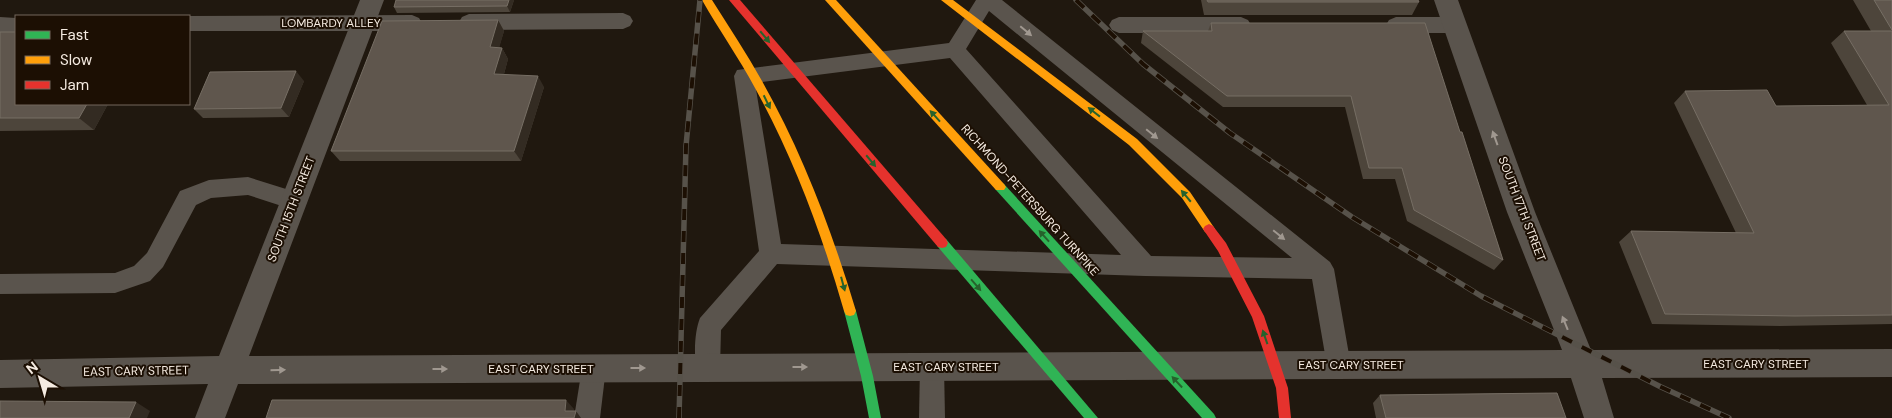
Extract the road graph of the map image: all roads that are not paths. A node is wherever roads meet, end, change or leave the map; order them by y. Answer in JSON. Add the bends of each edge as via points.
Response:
{"nodes":[{"id":1,"x":707,"y":0,"type":"edge"},
{"id":2,"x":734,"y":0,"type":"edge"},
{"id":3,"x":830,"y":0,"type":"edge"},
{"id":4,"x":946,"y":0,"type":"edge"},
{"id":5,"x":988,"y":0,"type":"edge"},
{"id":6,"x":368,"y":12,"type":"edge"},
{"id":7,"x":1450,"y":12,"type":"edge"},
{"id":8,"x":623,"y":21,"type":"dead end"},
{"id":9,"x":190,"y":24,"type":"edge"},
{"id":10,"x":15,"y":25,"type":"edge"},
{"id":11,"x":1119,"y":25,"type":"dead end"},
{"id":12,"x":1261,"y":25,"type":"edge"},
{"id":13,"x":1378,"y":25,"type":"edge"},
{"id":14,"x":0,"y":26,"type":"edge"},
{"id":15,"x":955,"y":50,"type":"junction"},
{"id":16,"x":294,"y":201,"type":"junction"},
{"id":17,"x":771,"y":254,"type":"junction"},
{"id":18,"x":1145,"y":266,"type":"junction"},
{"id":19,"x":1322,"y":269,"type":"junction"},
{"id":20,"x":0,"y":284,"type":"edge"},
{"id":21,"x":1582,"y":364,"type":"junction"},
{"id":22,"x":1892,"y":364,"type":"edge"},
{"id":23,"x":1339,"y":366,"type":"junction"},
{"id":24,"x":932,"y":367,"type":"junction"},
{"id":25,"x":594,"y":368,"type":"junction"},
{"id":26,"x":708,"y":368,"type":"junction"},
{"id":27,"x":229,"y":370,"type":"junction"},
{"id":28,"x":0,"y":374,"type":"edge"},
{"id":29,"x":210,"y":418,"type":"edge"},
{"id":30,"x":586,"y":418,"type":"edge"},
{"id":31,"x":875,"y":418,"type":"edge"},
{"id":32,"x":932,"y":418,"type":"edge"},
{"id":33,"x":1092,"y":418,"type":"edge"},
{"id":34,"x":1210,"y":418,"type":"edge"},
{"id":35,"x":1285,"y":418,"type":"edge"},
{"id":36,"x":1599,"y":418,"type":"edge"}],
"edges":[{"from":1,"to":31,"type":"highway","one_way":true,"via":[[765,97],[839,269],[868,374]]},
{"from":2,"to":33,"type":"highway","one_way":true},
{"from":34,"to":3,"type":"highway","name":"RICHMOND-PETERSBURG TURNPIKE","one_way":true},
{"from":35,"to":4,"type":"highway","one_way":true,"via":[[1282,388],[1258,316],[1222,247],[1186,195],[1133,142]]},
{"from":5,"to":15,"type":"lane"},
{"from":5,"to":19,"type":"lane","one_way":true},
{"from":6,"to":8,"type":"lane","name":"LOMBARDY ALLEY","via":[[436,22]]},
{"from":6,"to":9,"type":"lane","name":"LOMBARDY ALLEY"},
{"from":6,"to":16,"type":"street","name":"SOUTH 15TH STREET"},
{"from":7,"to":13,"type":"lane"},
{"from":21,"to":7,"type":"street","name":"SOUTH 17TH STREET","one_way":true,"via":[[1521,212]]},
{"from":10,"to":14,"type":"lane"},
{"from":11,"to":12,"type":"lane"},
{"from":15,"to":17,"type":"lane","via":[[744,76]]},
{"from":15,"to":18,"type":"lane"},
{"from":16,"to":20,"type":"lane","via":[[248,186],[209,188],[188,198],[155,260],[142,274],[115,283]]},
{"from":16,"to":27,"type":"street","name":"SOUTH 15TH STREET"},
{"from":17,"to":18,"type":"lane"},
{"from":17,"to":26,"type":"lane","via":[[709,326]]},
{"from":18,"to":19,"type":"lane"},
{"from":19,"to":23,"type":"lane"},
{"from":21,"to":22,"type":"street","name":"EAST CARY STREET"},
{"from":21,"to":23,"type":"street","name":"EAST CARY STREET"},
{"from":21,"to":36,"type":"street","name":"SOUTH 17TH STREET"},
{"from":23,"to":24,"type":"street","name":"EAST CARY STREET"},
{"from":26,"to":24,"type":"street","name":"EAST CARY STREET","one_way":true},
{"from":24,"to":32,"type":"lane"},
{"from":25,"to":26,"type":"street","name":"EAST CARY STREET","one_way":true},
{"from":27,"to":25,"type":"street","name":"EAST CARY STREET","one_way":true},
{"from":25,"to":30,"type":"lane"},
{"from":27,"to":28,"type":"street","name":"EAST CARY STREET"},
{"from":27,"to":29,"type":"street","name":"SOUTH 15TH STREET"}]}
